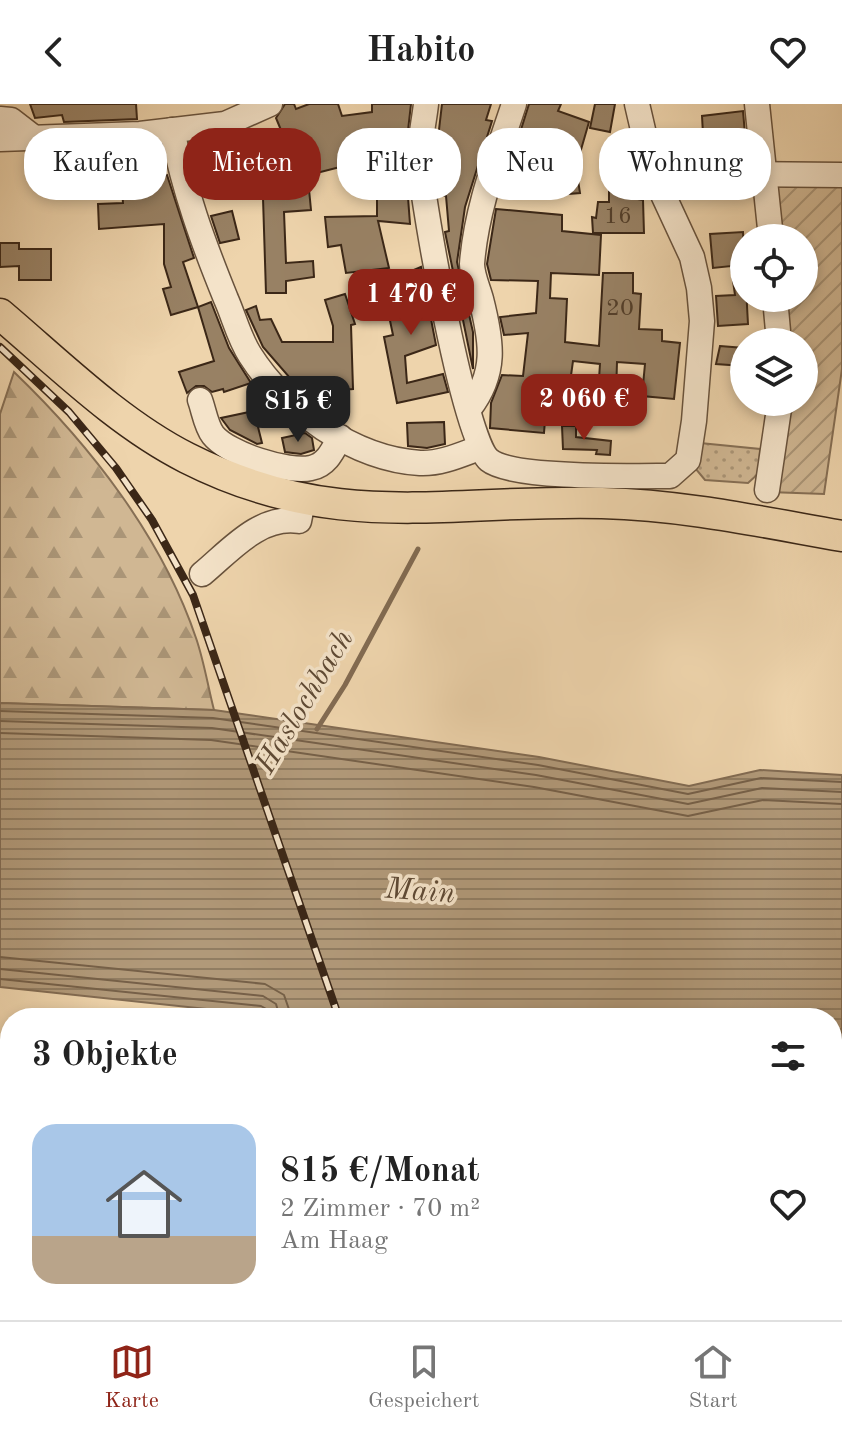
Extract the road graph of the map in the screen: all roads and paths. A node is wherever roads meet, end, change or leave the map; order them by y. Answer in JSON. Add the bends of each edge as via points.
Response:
{"nodes":[{"id":1,"x":270,"y":104,"type":"edge"},
{"id":2,"x":426,"y":104,"type":"edge"},
{"id":3,"x":514,"y":104,"type":"edge"},
{"id":4,"x":637,"y":104,"type":"edge"},
{"id":5,"x":757,"y":104,"type":"edge"},
{"id":6,"x":0,"y":119,"type":"edge"},
{"id":7,"x":643,"y":128,"type":"edge"},
{"id":8,"x":760,"y":128,"type":"edge"},
{"id":9,"x":24,"y":130,"type":"edge"},
{"id":10,"x":167,"y":130,"type":"edge"},
{"id":11,"x":172,"y":130,"type":"junction"},
{"id":12,"x":24,"y":138,"type":"edge"},
{"id":13,"x":0,"y":139,"type":"edge"},
{"id":14,"x":842,"y":175,"type":"edge"},
{"id":15,"x":771,"y":177,"type":"edge"},
{"id":16,"x":666,"y":200,"type":"edge"},
{"id":17,"x":768,"y":200,"type":"edge"},
{"id":18,"x":770,"y":224,"type":"edge"},
{"id":19,"x":0,"y":314,"type":"edge"},
{"id":20,"x":200,"y":400,"type":"dead end"},
{"id":21,"x":469,"y":409,"type":"junction"},
{"id":22,"x":778,"y":416,"type":"edge"},
{"id":23,"x":340,"y":437,"type":"junction"},
{"id":24,"x":479,"y":448,"type":"junction"},
{"id":25,"x":767,"y":490,"type":"dead end"},
{"id":26,"x":303,"y":501,"type":"junction"},
{"id":27,"x":842,"y":536,"type":"edge"},
{"id":28,"x":202,"y":574,"type":"dead end"}],
"edges":[{"from":1,"to":11,"type":"street","via":[[225,124]]},
{"from":2,"to":21,"type":"street","via":[[419,161]]},
{"from":3,"to":21,"type":"street","via":[[483,201],[472,267],[487,323],[490,361],[486,388]]},
{"from":4,"to":7,"type":"street"},
{"from":5,"to":8,"type":"street"},
{"from":6,"to":9,"type":"street"},
{"from":10,"to":11,"type":"street"},
{"from":11,"to":23,"type":"street","via":[[203,248],[249,354],[274,386]]},
{"from":12,"to":13,"type":"street"},
{"from":14,"to":15,"type":"street"},
{"from":16,"to":24,"type":"street","via":[[692,257],[702,321],[688,460],[670,476],[594,475],[523,470],[491,462]]},
{"from":17,"to":18,"type":"street"},
{"from":19,"to":26,"type":"main road","via":[[99,398],[186,458]]},
{"from":20,"to":23,"type":"street","via":[[211,433],[221,443],[281,467],[312,468],[328,459]]},
{"from":21,"to":24,"type":"street"},
{"from":22,"to":25,"type":"street"},
{"from":23,"to":24,"type":"street","via":[[390,459],[423,463]]},
{"from":26,"to":27,"type":"main road","via":[[423,511],[562,503],[657,506]]},
{"from":26,"to":28,"type":"street","via":[[299,521],[260,527]]}]}
